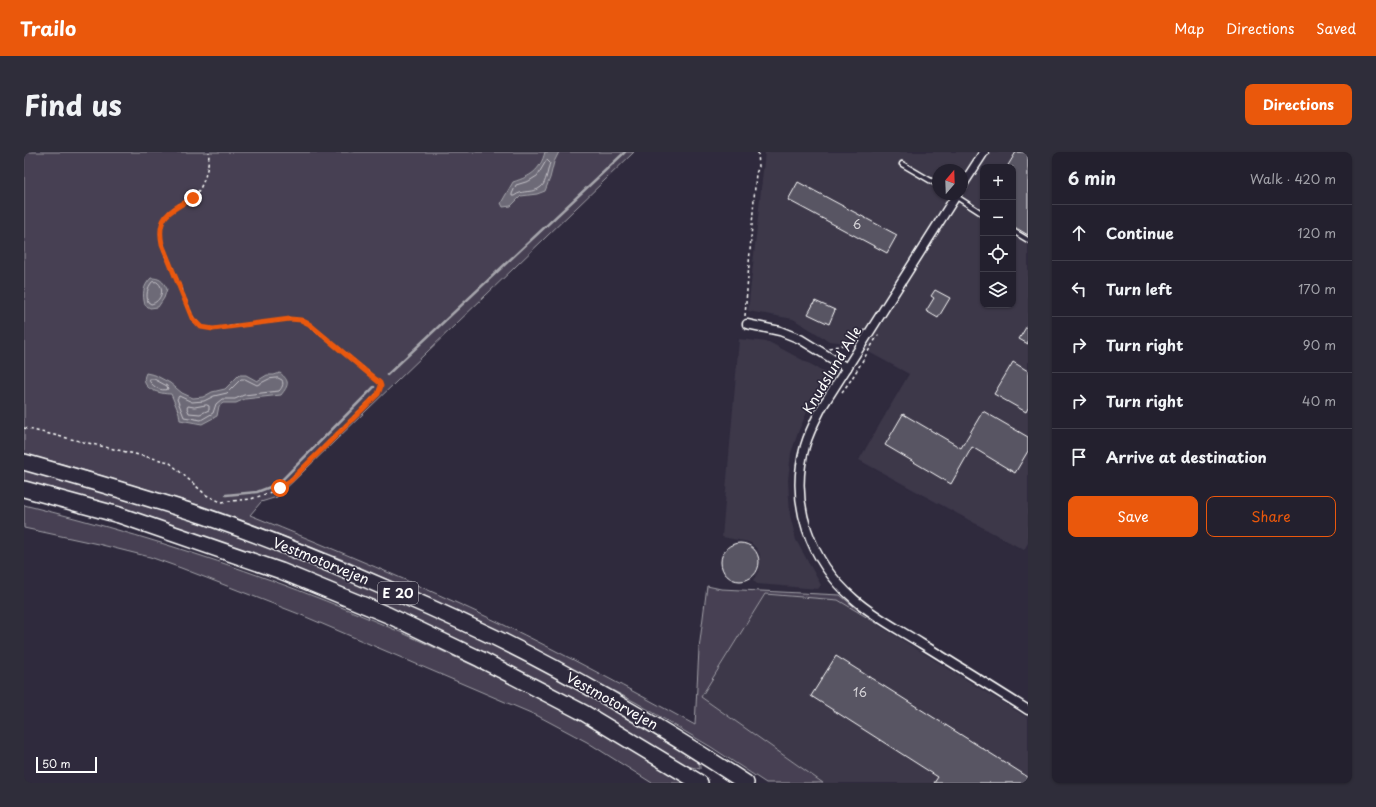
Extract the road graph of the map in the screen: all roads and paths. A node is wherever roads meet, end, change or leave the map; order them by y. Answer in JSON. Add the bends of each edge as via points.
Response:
{"nodes":[{"id":1,"x":208,"y":152,"type":"edge"},
{"id":2,"x":758,"y":152,"type":"edge"},
{"id":3,"x":984,"y":152,"type":"edge"},
{"id":4,"x":902,"y":164,"type":"dead end"},
{"id":5,"x":968,"y":177,"type":"edge"},
{"id":6,"x":932,"y":182,"type":"edge"},
{"id":7,"x":952,"y":200,"type":"edge"},
{"id":8,"x":962,"y":200,"type":"edge"},
{"id":9,"x":980,"y":212,"type":"edge"},
{"id":10,"x":1016,"y":233,"type":"edge"},
{"id":11,"x":1028,"y":240,"type":"edge"},
{"id":12,"x":747,"y":324,"type":"joint"},
{"id":13,"x":878,"y":334,"type":"dead end"},
{"id":14,"x":847,"y":368,"type":"junction"},
{"id":15,"x":842,"y":392,"type":"dead end"},
{"id":16,"x":24,"y":428,"type":"edge"},
{"id":17,"x":24,"y":462,"type":"edge"},
{"id":18,"x":24,"y":488,"type":"edge"},
{"id":19,"x":24,"y":499,"type":"edge"},
{"id":20,"x":281,"y":571,"type":"junction"},
{"id":21,"x":1028,"y":710,"type":"edge"},
{"id":22,"x":700,"y":783,"type":"edge"},
{"id":23,"x":746,"y":783,"type":"edge"}],
"edges":[{"from":1,"to":16,"type":"path","via":[[203,183],[193,198],[168,213],[161,225],[160,234],[192,318],[201,327],[213,329],[290,319],[301,320],[375,378],[381,386],[378,394],[280,488],[251,499],[227,503],[216,501],[206,495],[169,462]]},
{"from":2,"to":12,"type":"path","via":[[759,167],[756,173],[744,316],[748,318]]},
{"from":3,"to":5,"type":"street"},
{"from":4,"to":6,"type":"lane"},
{"from":7,"to":14,"type":"street","name":"Knudslund Alle"},
{"from":8,"to":9,"type":"lane"},
{"from":10,"to":11,"type":"lane"},
{"from":12,"to":14,"type":"street","via":[[780,331],[800,339]]},
{"from":13,"to":15,"type":"path"},
{"from":14,"to":21,"type":"street","name":"Knudslund Alle","via":[[814,423],[801,466],[802,512],[817,554],[832,578],[854,600]]},
{"from":17,"to":23,"type":"highway","name":"Vestmotorvejen","number":"E 20","via":[[205,517],[313,557],[413,599],[496,638],[601,694],[687,744]]},
{"from":18,"to":20,"type":"highway","name":"Vestmotorvejen","number":"E 20","via":[[119,515]]},
{"from":19,"to":20,"type":"highway","number":"E 20","via":[[150,533],[226,558]]},
{"from":20,"to":22,"type":"highway","name":"Vestmotorvejen","number":"E 20","via":[[388,615],[480,658],[584,713]]}]}
